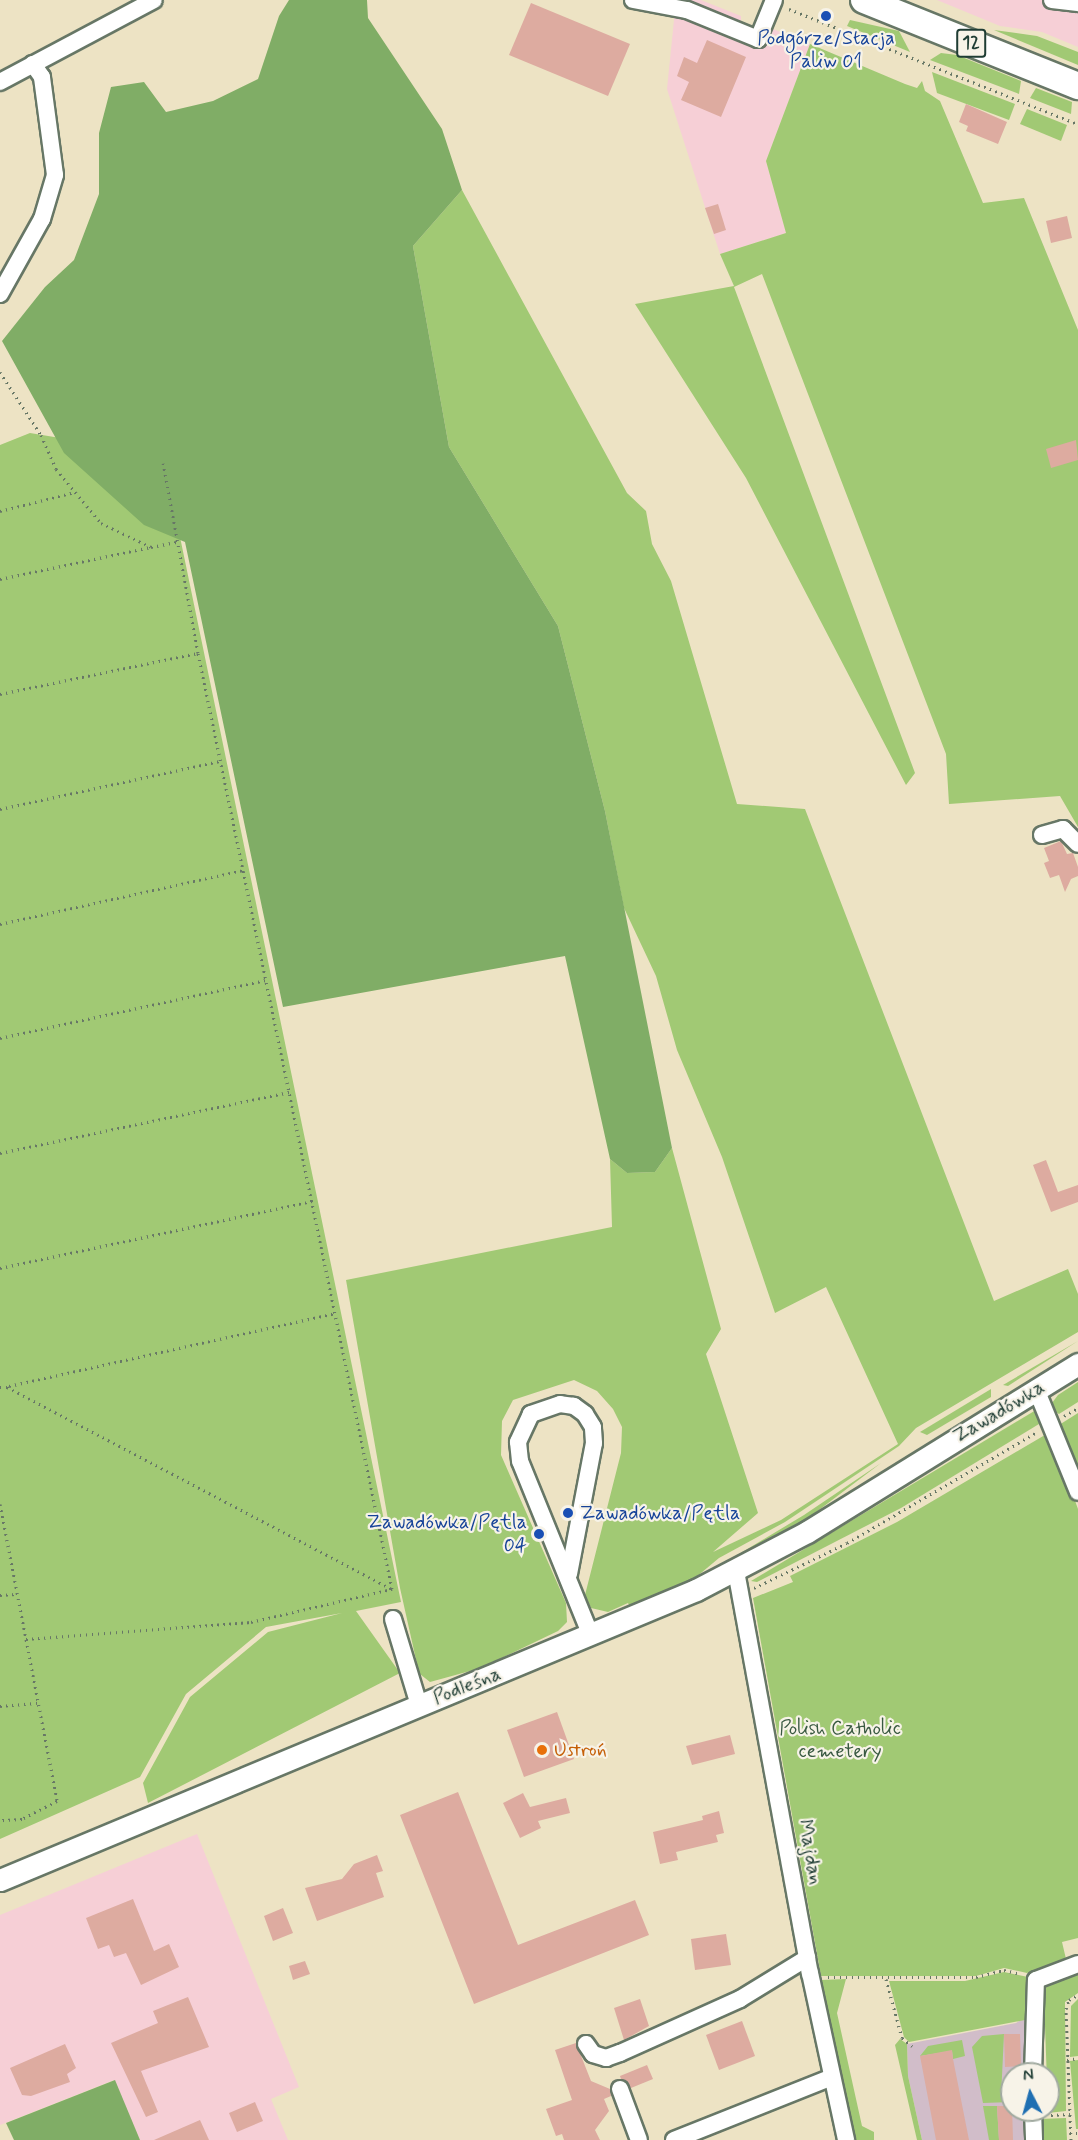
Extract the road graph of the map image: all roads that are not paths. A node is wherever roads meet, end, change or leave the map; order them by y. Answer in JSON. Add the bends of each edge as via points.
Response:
{"nodes":[{"id":1,"x":154,"y":0,"type":"edge"},
{"id":2,"x":633,"y":0,"type":"edge"},
{"id":3,"x":864,"y":0,"type":"edge"},
{"id":4,"x":1052,"y":0,"type":"edge"},
{"id":5,"x":774,"y":1,"type":"edge"},
{"id":6,"x":1078,"y":3,"type":"edge"},
{"id":7,"x":33,"y":64,"type":"junction"},
{"id":8,"x":0,"y":82,"type":"edge"},
{"id":9,"x":1078,"y":86,"type":"edge"},
{"id":10,"x":0,"y":294,"type":"edge"},
{"id":11,"x":1042,"y":835,"type":"dead end"},
{"id":12,"x":1078,"y":844,"type":"edge"},
{"id":13,"x":1078,"y":1364,"type":"edge"},
{"id":14,"x":1036,"y":1389,"type":"junction"},
{"id":15,"x":919,"y":1461,"type":"joint"},
{"id":16,"x":1078,"y":1492,"type":"edge"},
{"id":17,"x":736,"y":1571,"type":"junction"},
{"id":18,"x":569,"y":1574,"type":"junction"},
{"id":19,"x":393,"y":1619,"type":"dead end"},
{"id":20,"x":591,"y":1636,"type":"junction"},
{"id":21,"x":419,"y":1705,"type":"junction"},
{"id":22,"x":0,"y":1880,"type":"edge"},
{"id":23,"x":807,"y":1958,"type":"junction"},
{"id":24,"x":1078,"y":1964,"type":"edge"},
{"id":25,"x":586,"y":2044,"type":"dead end"},
{"id":26,"x":1033,"y":2062,"type":"edge"},
{"id":27,"x":832,"y":2076,"type":"junction"},
{"id":28,"x":620,"y":2089,"type":"dead end"},
{"id":29,"x":1033,"y":2122,"type":"edge"},
{"id":30,"x":639,"y":2140,"type":"edge"},
{"id":31,"x":674,"y":2140,"type":"edge"},
{"id":32,"x":846,"y":2140,"type":"edge"},
{"id":33,"x":1034,"y":2140,"type":"edge"}],
"edges":[{"from":1,"to":7,"type":"street"},
{"from":2,"to":5,"type":"street","via":[[687,9],[758,39]]},
{"from":3,"to":9,"type":"highway","number":"12"},
{"from":4,"to":6,"type":"street"},
{"from":7,"to":8,"type":"street"},
{"from":7,"to":10,"type":"street","via":[[42,77],[55,175],[42,219]]},
{"from":11,"to":12,"type":"street","via":[[1063,829]]},
{"from":13,"to":14,"type":"main road","name":"Zawadówka"},
{"from":14,"to":15,"type":"main road","name":"Zawadówka"},
{"from":14,"to":16,"type":"street"},
{"from":15,"to":17,"type":"main road","name":"Podleśna"},
{"from":17,"to":20,"type":"main road","name":"Podleśna"},
{"from":17,"to":23,"type":"street","name":"Majdan"},
{"from":18,"to":18,"type":"street","via":[[594,1443],[593,1427],[585,1414],[574,1406],[560,1404],[531,1414],[518,1442],[520,1461]]},
{"from":18,"to":20,"type":"street"},
{"from":19,"to":21,"type":"street"},
{"from":20,"to":21,"type":"main road","name":"Podleśna"},
{"from":21,"to":22,"type":"main road","name":"Podleśna"},
{"from":23,"to":25,"type":"street","via":[[740,1999],[620,2053],[606,2058],[594,2054]]},
{"from":23,"to":27,"type":"street","name":"Majdan"},
{"from":24,"to":26,"type":"street","via":[[1036,1980]]},
{"from":27,"to":31,"type":"street"},
{"from":27,"to":32,"type":"street","name":"Majdan"},
{"from":28,"to":30,"type":"street"},
{"from":29,"to":33,"type":"street"}]}
